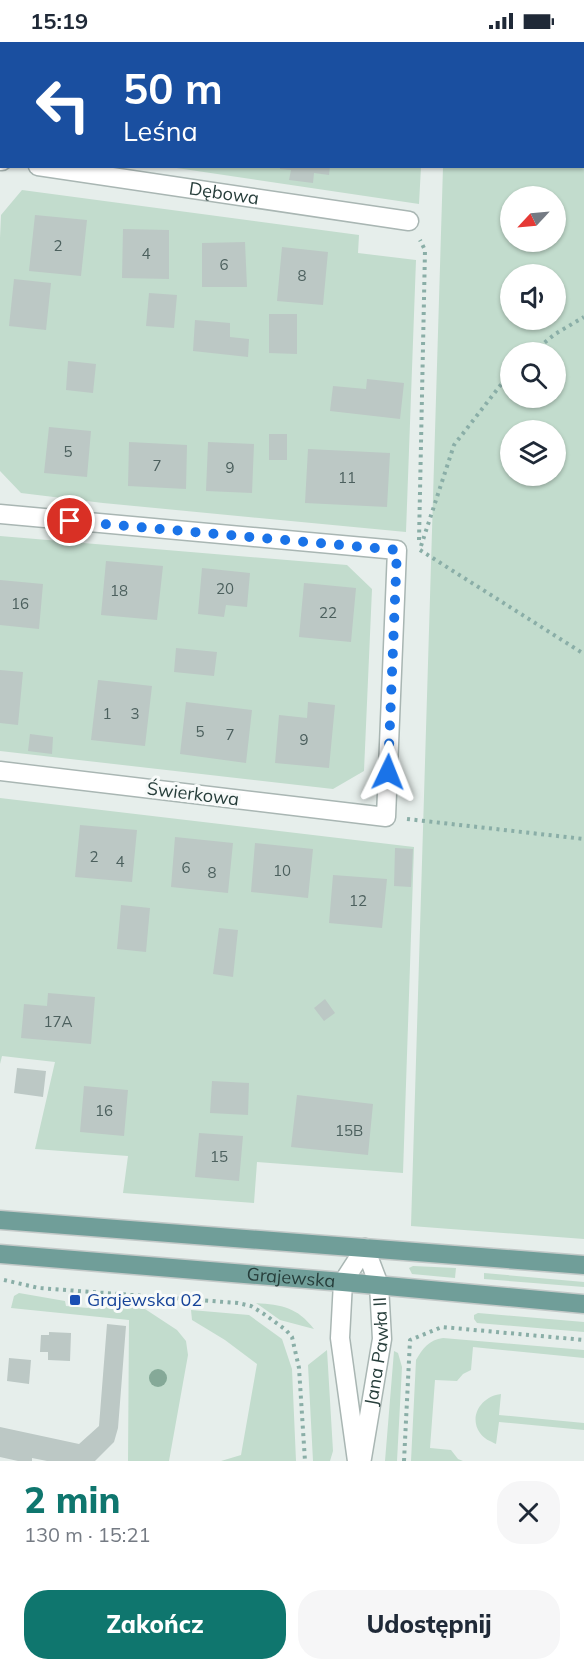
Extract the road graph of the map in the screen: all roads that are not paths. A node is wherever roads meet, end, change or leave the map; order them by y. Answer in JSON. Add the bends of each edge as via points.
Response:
{"nodes":[{"id":1,"x":51,"y":168,"type":"edge"},
{"id":2,"x":409,"y":221,"type":"road end"},
{"id":3,"x":0,"y":514,"type":"edge"},
{"id":4,"x":0,"y":771,"type":"edge"},
{"id":5,"x":0,"y":1220,"type":"edge"},
{"id":6,"x":364,"y":1248,"type":"junction"},
{"id":7,"x":0,"y":1254,"type":"edge"},
{"id":8,"x":584,"y":1265,"type":"edge"},
{"id":9,"x":343,"y":1282,"type":"junction"},
{"id":10,"x":379,"y":1285,"type":"junction"},
{"id":11,"x":584,"y":1304,"type":"edge"},
{"id":12,"x":359,"y":1461,"type":"edge"}],
"edges":[{"from":1,"to":2,"type":"street","name":"Dębowa"},
{"from":3,"to":4,"type":"street","name":"Świerkowa","via":[[397,550],[386,817]]},
{"from":5,"to":6,"type":"main road","name":"Grajewska"},
{"from":6,"to":8,"type":"main road","name":"Grajewska"},
{"from":6,"to":9,"type":"street","name":"Jana Pawła II"},
{"from":6,"to":10,"type":"street","name":"Jana Pawła II"},
{"from":7,"to":9,"type":"main road","name":"Grajewska"},
{"from":9,"to":10,"type":"main road","name":"Grajewska"},
{"from":9,"to":12,"type":"street","name":"Jana Pawła II","via":[[340,1338]]},
{"from":10,"to":11,"type":"main road","name":"Grajewska"},
{"from":10,"to":12,"type":"street","name":"Jana Pawła II","via":[[382,1339]]}]}
